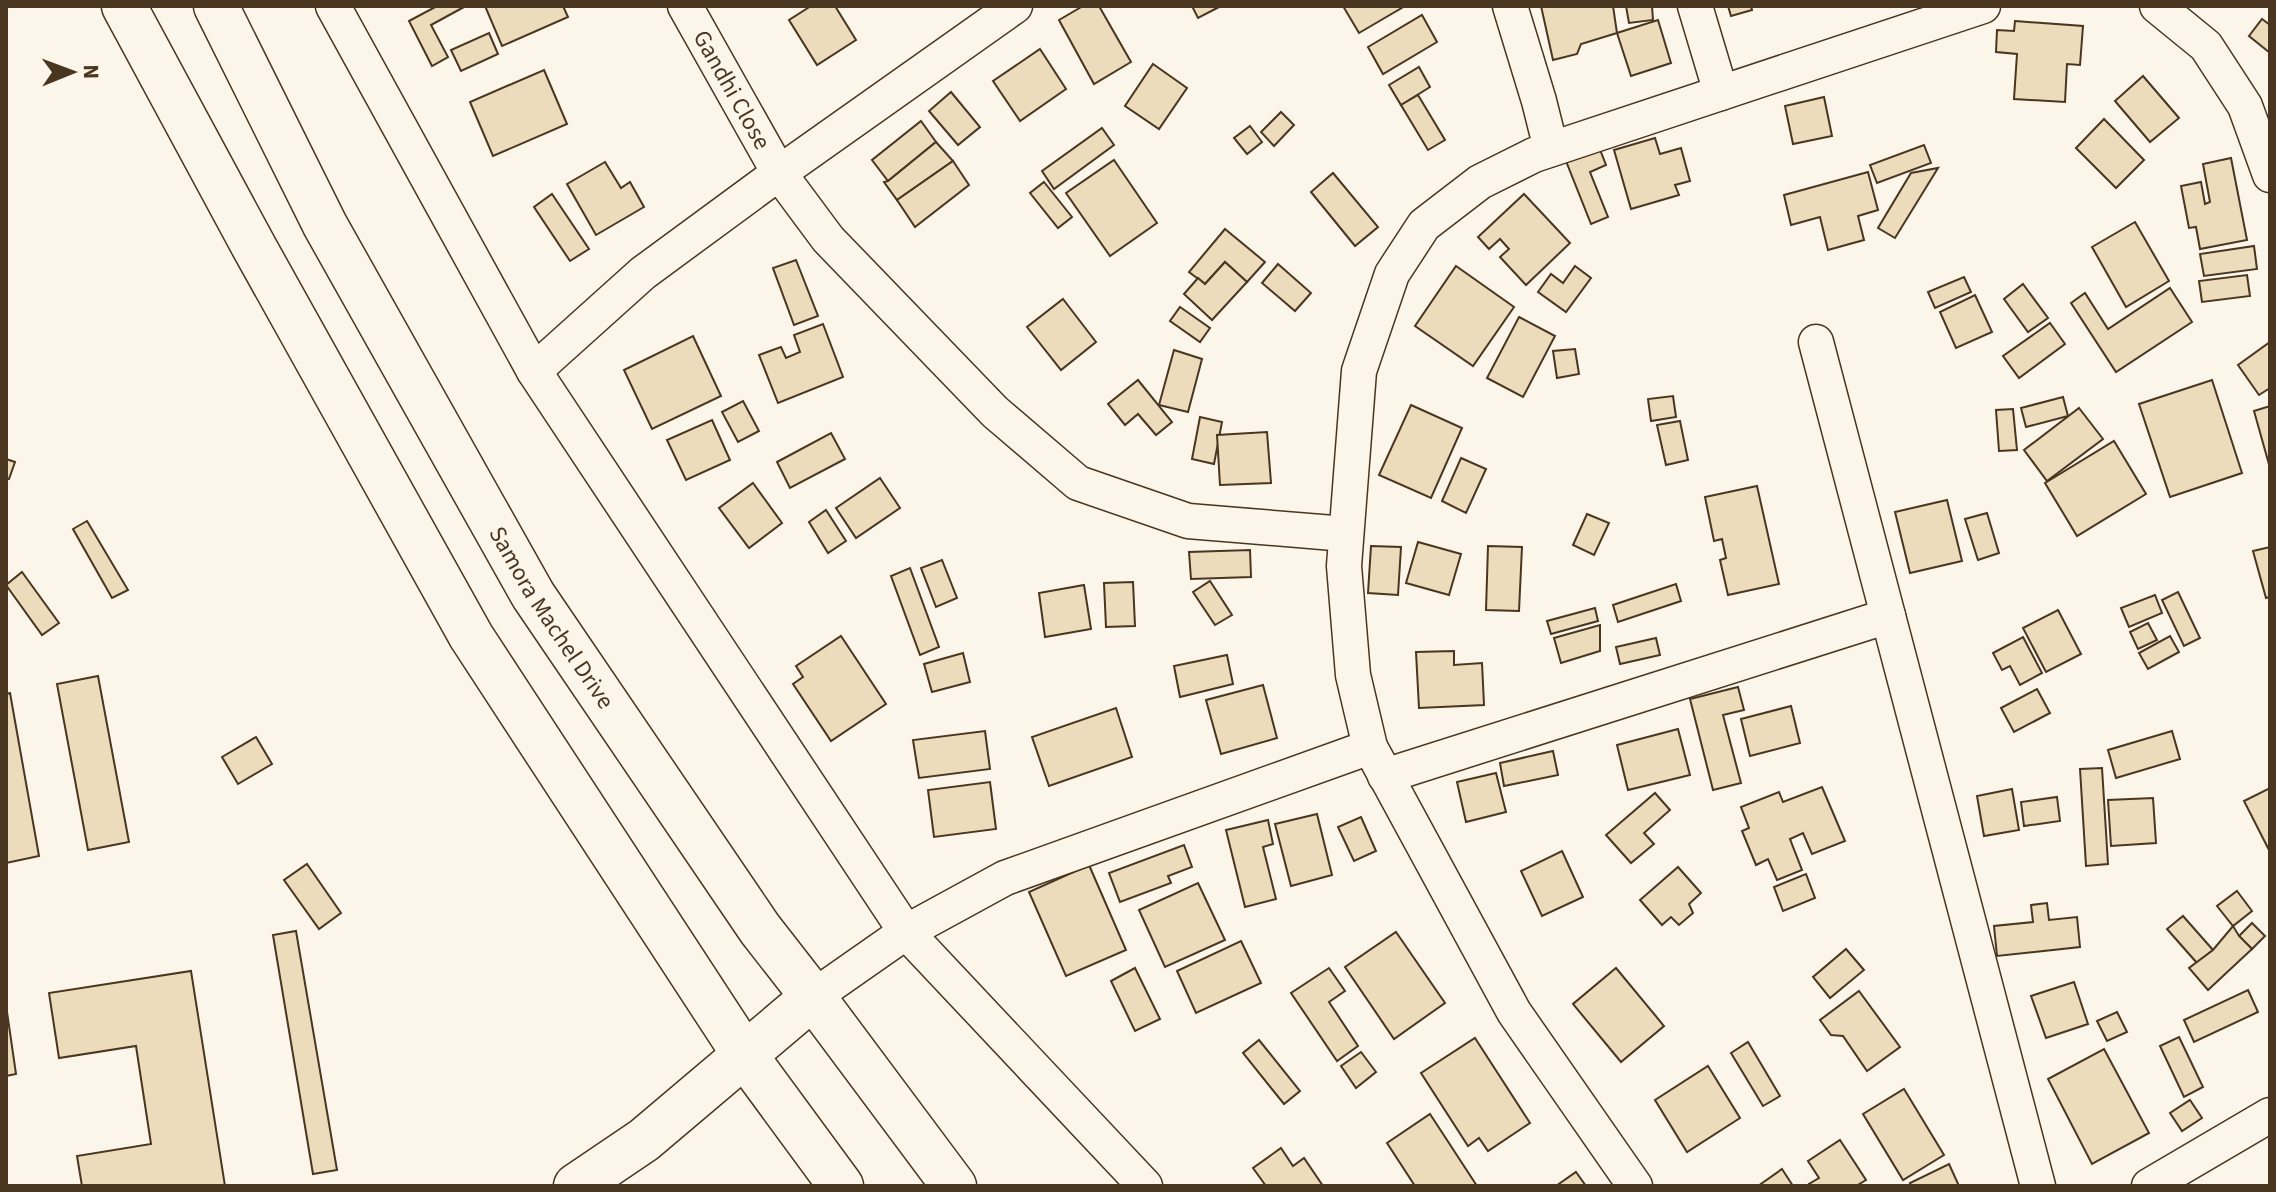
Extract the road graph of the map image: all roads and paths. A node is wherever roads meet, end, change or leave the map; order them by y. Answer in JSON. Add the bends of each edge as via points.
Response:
{"nodes":[{"id":1,"x":124,"y":6,"type":"edge"},
{"id":2,"x":216,"y":6,"type":"edge"},
{"id":3,"x":333,"y":6,"type":"edge"},
{"id":4,"x":685,"y":6,"type":"edge"},
{"id":5,"x":1015,"y":6,"type":"edge"},
{"id":6,"x":1510,"y":6,"type":"edge"},
{"id":7,"x":1695,"y":6,"type":"edge"},
{"id":8,"x":1983,"y":6,"type":"edge"},
{"id":9,"x":2157,"y":6,"type":"edge"},
{"id":10,"x":1721,"y":93,"type":"junction"},
{"id":11,"x":1551,"y":149,"type":"junction"},
{"id":12,"x":779,"y":173,"type":"junction"},
{"id":13,"x":2270,"y":175,"type":"edge"},
{"id":14,"x":1816,"y":342,"type":"dead end"},
{"id":15,"x":534,"y":371,"type":"junction"},
{"id":16,"x":1346,"y":534,"type":"junction"},
{"id":17,"x":1888,"y":616,"type":"junction"},
{"id":18,"x":1378,"y":761,"type":"junction"},
{"id":19,"x":906,"y":932,"type":"junction"},
{"id":20,"x":813,"y":997,"type":"junction"},
{"id":21,"x":744,"y":1054,"type":"junction"},
{"id":22,"x":2270,"y":1115,"type":"edge"},
{"id":23,"x":576,"y":1186,"type":"edge"},
{"id":24,"x":841,"y":1186,"type":"edge"},
{"id":25,"x":954,"y":1186,"type":"edge"},
{"id":26,"x":1145,"y":1186,"type":"edge"},
{"id":27,"x":1635,"y":1186,"type":"edge"},
{"id":28,"x":2038,"y":1186,"type":"edge"},
{"id":29,"x":2149,"y":1186,"type":"edge"}],
"edges":[{"from":1,"to":21,"type":"main road","via":[[471,636]]},
{"from":2,"to":20,"type":"main road","name":"Samora Machel Drive","via":[[325,225],[533,595],[760,929]]},
{"from":3,"to":15,"type":"street"},
{"from":4,"to":12,"type":"street","name":"Gandhi Close"},
{"from":5,"to":12,"type":"street"},
{"from":6,"to":11,"type":"street"},
{"from":7,"to":10,"type":"street"},
{"from":8,"to":10,"type":"street"},
{"from":9,"to":13,"type":"street","via":[[2206,46],[2245,106]]},
{"from":10,"to":11,"type":"street"},
{"from":11,"to":16,"type":"street","via":[[1480,182],[1424,225],[1392,274],[1359,371]]},
{"from":12,"to":15,"type":"street","via":[[643,273]]},
{"from":12,"to":16,"type":"street","name":"Gandhi Close","via":[[828,239],[995,412],[1078,483],[1188,521]]},
{"from":14,"to":17,"type":"street"},
{"from":15,"to":19,"type":"street"},
{"from":16,"to":18,"type":"street","via":[[1353,675]]},
{"from":17,"to":18,"type":"street"},
{"from":17,"to":28,"type":"street"},
{"from":18,"to":19,"type":"street","via":[[1005,878]]},
{"from":18,"to":27,"type":"street","via":[[1514,1012]]},
{"from":19,"to":20,"type":"street"},
{"from":19,"to":26,"type":"street"},
{"from":20,"to":21,"type":"main road"},
{"from":20,"to":25,"type":"main road","name":"Samora Machel Drive"},
{"from":21,"to":23,"type":"main road","via":[[644,1140]]},
{"from":21,"to":24,"type":"main road"},
{"from":22,"to":29,"type":"street"}]}
